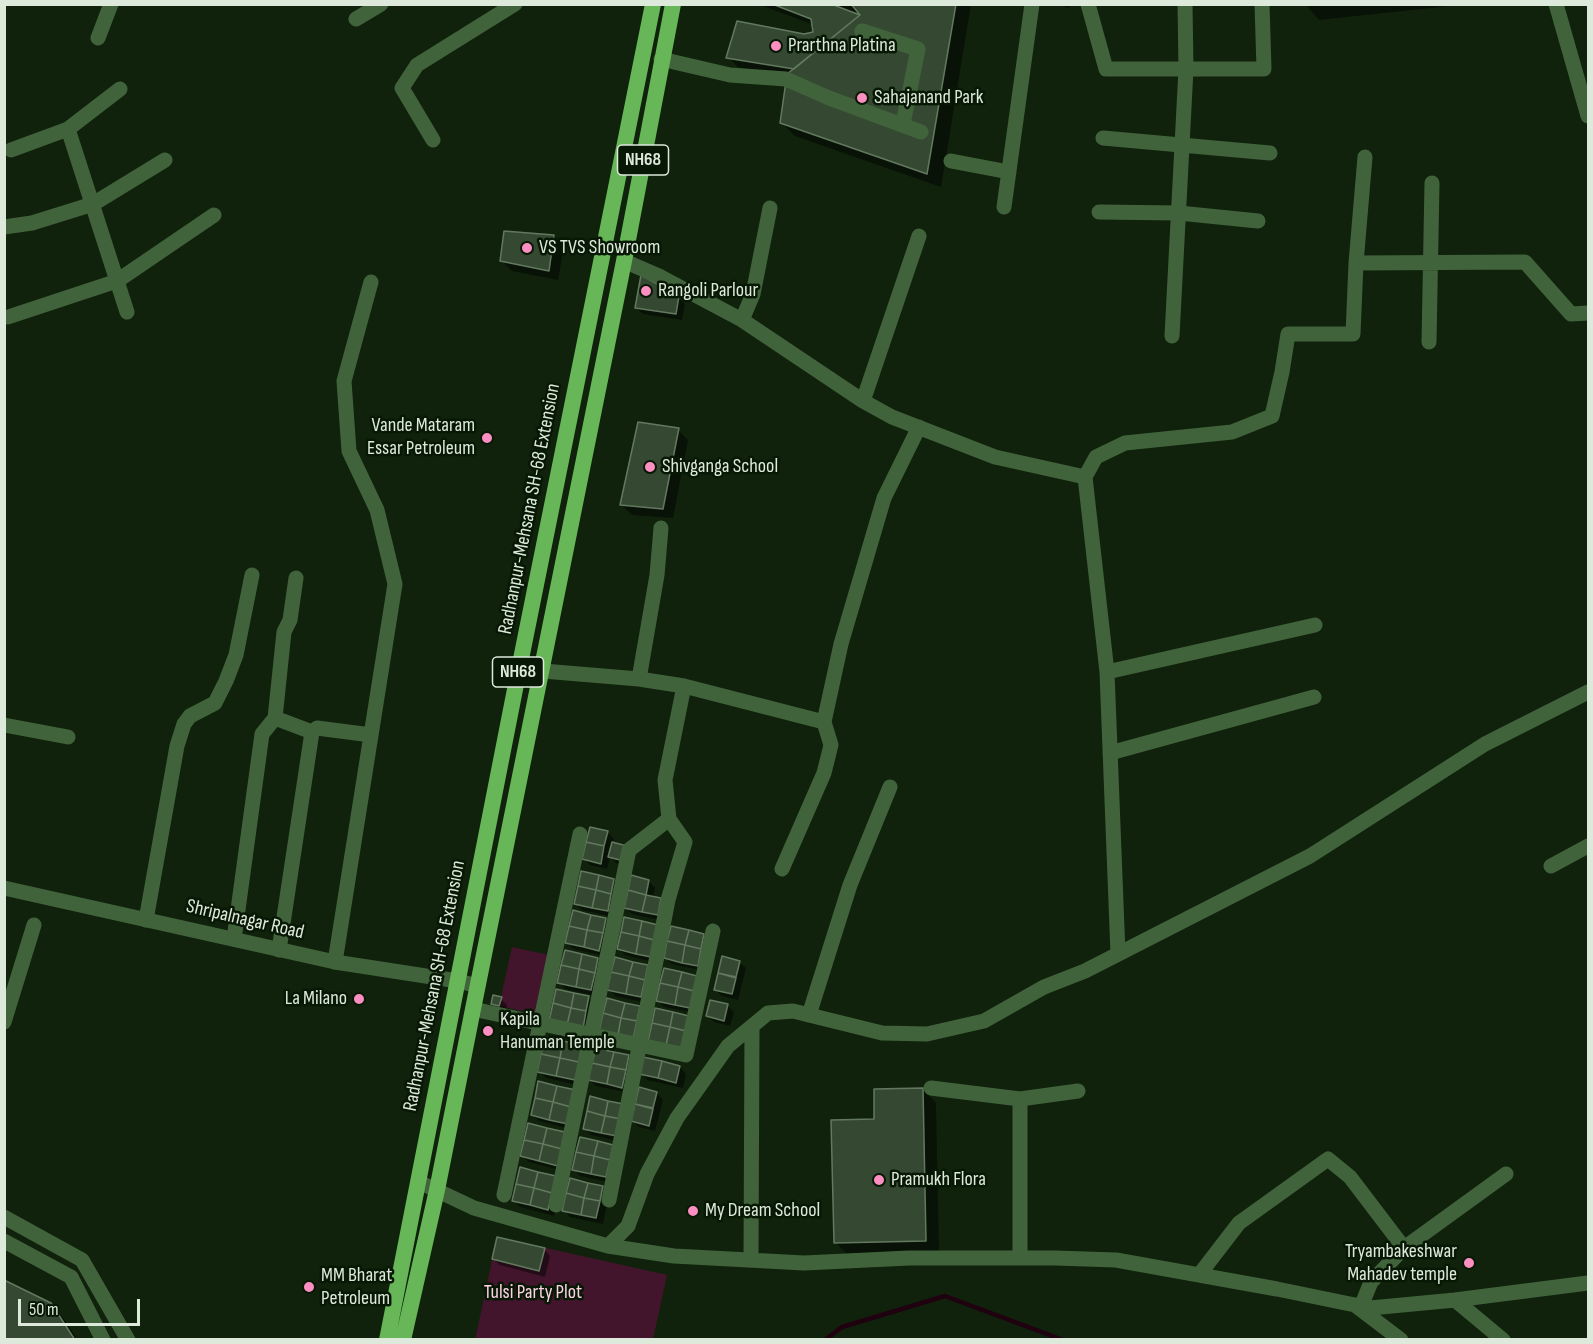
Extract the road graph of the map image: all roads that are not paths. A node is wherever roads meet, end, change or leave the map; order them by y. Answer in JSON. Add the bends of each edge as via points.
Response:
{"nodes":[{"id":1,"x":111,"y":4,"type":"edge"},
{"id":2,"x":381,"y":4,"type":"edge"},
{"id":3,"x":514,"y":4,"type":"edge"},
{"id":4,"x":653,"y":4,"type":"edge"},
{"id":5,"x":673,"y":4,"type":"edge"},
{"id":6,"x":1032,"y":4,"type":"edge"},
{"id":7,"x":1088,"y":4,"type":"edge"},
{"id":8,"x":1185,"y":4,"type":"edge"},
{"id":9,"x":1262,"y":4,"type":"edge"},
{"id":10,"x":1556,"y":4,"type":"edge"},
{"id":11,"x":356,"y":19,"type":"dead end"},
{"id":12,"x":862,"y":31,"type":"dead end"},
{"id":13,"x":98,"y":38,"type":"dead end"},
{"id":14,"x":662,"y":59,"type":"junction"},
{"id":15,"x":1186,"y":69,"type":"junction"},
{"id":16,"x":120,"y":89,"type":"dead end"},
{"id":17,"x":1588,"y":116,"type":"edge"},
{"id":18,"x":903,"y":124,"type":"junction"},
{"id":19,"x":69,"y":129,"type":"junction"},
{"id":20,"x":921,"y":132,"type":"dead end"},
{"id":21,"x":1103,"y":138,"type":"dead end"},
{"id":22,"x":433,"y":140,"type":"dead end"},
{"id":23,"x":1182,"y":146,"type":"junction"},
{"id":24,"x":11,"y":150,"type":"dead end"},
{"id":25,"x":1270,"y":153,"type":"dead end"},
{"id":26,"x":1365,"y":157,"type":"dead end"},
{"id":27,"x":165,"y":160,"type":"dead end"},
{"id":28,"x":951,"y":162,"type":"dead end"},
{"id":29,"x":1009,"y":172,"type":"junction"},
{"id":30,"x":1432,"y":183,"type":"dead end"},
{"id":31,"x":93,"y":204,"type":"junction"},
{"id":32,"x":1004,"y":207,"type":"dead end"},
{"id":33,"x":770,"y":208,"type":"dead end"},
{"id":34,"x":1099,"y":212,"type":"dead end"},
{"id":35,"x":1179,"y":213,"type":"junction"},
{"id":36,"x":214,"y":215,"type":"dead end"},
{"id":37,"x":1258,"y":221,"type":"dead end"},
{"id":38,"x":4,"y":227,"type":"edge"},
{"id":39,"x":919,"y":236,"type":"dead end"},
{"id":40,"x":624,"y":261,"type":"junction"},
{"id":41,"x":1356,"y":263,"type":"junction"},
{"id":42,"x":1431,"y":263,"type":"junction"},
{"id":43,"x":117,"y":281,"type":"junction"},
{"id":44,"x":371,"y":282,"type":"dead end"},
{"id":45,"x":127,"y":312,"type":"dead end"},
{"id":46,"x":1588,"y":313,"type":"edge"},
{"id":47,"x":8,"y":317,"type":"dead end"},
{"id":48,"x":742,"y":320,"type":"junction"},
{"id":49,"x":1172,"y":336,"type":"dead end"},
{"id":50,"x":1429,"y":342,"type":"dead end"},
{"id":51,"x":863,"y":401,"type":"junction"},
{"id":52,"x":919,"y":427,"type":"junction"},
{"id":53,"x":1085,"y":477,"type":"junction"},
{"id":54,"x":661,"y":528,"type":"dead end"},
{"id":55,"x":252,"y":575,"type":"dead end"},
{"id":56,"x":296,"y":578,"type":"dead end"},
{"id":57,"x":1315,"y":625,"type":"dead end"},
{"id":58,"x":519,"y":669,"type":"junction"},
{"id":59,"x":540,"y":671,"type":"junction"},
{"id":60,"x":1107,"y":672,"type":"junction"},
{"id":61,"x":639,"y":678,"type":"junction"},
{"id":62,"x":684,"y":686,"type":"junction"},
{"id":63,"x":1588,"y":692,"type":"edge"},
{"id":64,"x":1314,"y":697,"type":"dead end"},
{"id":65,"x":275,"y":718,"type":"junction"},
{"id":66,"x":824,"y":722,"type":"junction"},
{"id":67,"x":4,"y":724,"type":"edge"},
{"id":68,"x":312,"y":732,"type":"junction"},
{"id":69,"x":371,"y":735,"type":"junction"},
{"id":70,"x":68,"y":737,"type":"dead end"},
{"id":71,"x":1110,"y":753,"type":"junction"},
{"id":72,"x":890,"y":787,"type":"dead end"},
{"id":73,"x":669,"y":819,"type":"junction"},
{"id":74,"x":580,"y":834,"type":"dead end"},
{"id":75,"x":1588,"y":846,"type":"edge"},
{"id":76,"x":1551,"y":866,"type":"dead end"},
{"id":77,"x":782,"y":869,"type":"dead end"},
{"id":78,"x":4,"y":888,"type":"edge"},
{"id":79,"x":146,"y":920,"type":"junction"},
{"id":80,"x":34,"y":925,"type":"dead end"},
{"id":81,"x":713,"y":931,"type":"dead end"},
{"id":82,"x":234,"y":939,"type":"junction"},
{"id":83,"x":279,"y":950,"type":"junction"},
{"id":84,"x":1118,"y":954,"type":"junction"},
{"id":85,"x":335,"y":962,"type":"junction"},
{"id":86,"x":458,"y":981,"type":"junction"},
{"id":87,"x":478,"y":986,"type":"junction"},
{"id":88,"x":473,"y":1009,"type":"junction"},
{"id":89,"x":6,"y":1012,"type":"edge"},
{"id":90,"x":809,"y":1015,"type":"junction"},
{"id":91,"x":540,"y":1023,"type":"junction"},
{"id":92,"x":752,"y":1026,"type":"junction"},
{"id":93,"x":591,"y":1035,"type":"junction"},
{"id":94,"x":640,"y":1045,"type":"junction"},
{"id":95,"x":931,"y":1088,"type":"dead end"},
{"id":96,"x":1078,"y":1091,"type":"dead end"},
{"id":97,"x":1020,"y":1099,"type":"junction"},
{"id":98,"x":1506,"y":1174,"type":"dead end"},
{"id":99,"x":418,"y":1182,"type":"junction"},
{"id":100,"x":437,"y":1190,"type":"junction"},
{"id":101,"x":504,"y":1194,"type":"dead end"},
{"id":102,"x":609,"y":1200,"type":"dead end"},
{"id":103,"x":556,"y":1205,"type":"dead end"},
{"id":104,"x":4,"y":1217,"type":"edge"},
{"id":105,"x":4,"y":1241,"type":"edge"},
{"id":106,"x":608,"y":1246,"type":"junction"},
{"id":107,"x":1404,"y":1248,"type":"junction"},
{"id":108,"x":1020,"y":1258,"type":"junction"},
{"id":109,"x":752,"y":1260,"type":"junction"},
{"id":110,"x":1199,"y":1275,"type":"junction"},
{"id":111,"x":1588,"y":1283,"type":"edge"},
{"id":112,"x":1455,"y":1300,"type":"junction"},
{"id":113,"x":1360,"y":1309,"type":"junction"},
{"id":114,"x":103,"y":1340,"type":"edge"},
{"id":115,"x":128,"y":1340,"type":"edge"},
{"id":116,"x":387,"y":1340,"type":"edge"},
{"id":117,"x":403,"y":1340,"type":"edge"},
{"id":118,"x":1401,"y":1340,"type":"edge"},
{"id":119,"x":1503,"y":1340,"type":"edge"}],
"edges":[{"from":1,"to":13,"type":"street"},
{"from":2,"to":11,"type":"street"},
{"from":3,"to":22,"type":"street","via":[[417,65],[402,88]]},
{"from":4,"to":58,"type":"highway","name":"Radhanpur-Mehsana SH-68 Extension","number":"NH68"},
{"from":5,"to":14,"type":"highway","number":"NH68"},
{"from":6,"to":29,"type":"street"},
{"from":7,"to":15,"type":"street","via":[[1106,69]]},
{"from":8,"to":15,"type":"street"},
{"from":9,"to":15,"type":"street","via":[[1264,69]]},
{"from":10,"to":17,"type":"street"},
{"from":12,"to":18,"type":"street","via":[[918,49]]},
{"from":14,"to":18,"type":"street","via":[[730,75],[786,79]]},
{"from":14,"to":40,"type":"highway","number":"NH68"},
{"from":15,"to":23,"type":"street"},
{"from":16,"to":19,"type":"street"},
{"from":18,"to":20,"type":"street"},
{"from":19,"to":24,"type":"street"},
{"from":19,"to":31,"type":"street"},
{"from":21,"to":23,"type":"street"},
{"from":23,"to":25,"type":"street"},
{"from":23,"to":35,"type":"street"},
{"from":26,"to":41,"type":"street"},
{"from":27,"to":31,"type":"street"},
{"from":28,"to":29,"type":"street"},
{"from":29,"to":32,"type":"street"},
{"from":30,"to":42,"type":"street"},
{"from":31,"to":38,"type":"street","via":[[32,223]]},
{"from":31,"to":43,"type":"street"},
{"from":33,"to":48,"type":"street","via":[[753,294]]},
{"from":34,"to":35,"type":"street"},
{"from":35,"to":37,"type":"street"},
{"from":35,"to":49,"type":"street"},
{"from":36,"to":43,"type":"street"},
{"from":39,"to":51,"type":"street"},
{"from":40,"to":48,"type":"street"},
{"from":40,"to":59,"type":"highway","number":"NH68"},
{"from":41,"to":42,"type":"street"},
{"from":41,"to":53,"type":"street","via":[[1353,334],[1288,334],[1272,416],[1232,432],[1125,443],[1096,457]]},
{"from":42,"to":46,"type":"street","via":[[1525,262],[1571,314]]},
{"from":42,"to":50,"type":"street"},
{"from":43,"to":45,"type":"street"},
{"from":43,"to":47,"type":"street"},
{"from":44,"to":69,"type":"street","via":[[344,381],[349,451],[376,510],[395,584]]},
{"from":48,"to":51,"type":"street"},
{"from":51,"to":52,"type":"street"},
{"from":52,"to":53,"type":"street","via":[[995,457]]},
{"from":52,"to":66,"type":"street","via":[[884,498],[841,644]]},
{"from":53,"to":60,"type":"street"},
{"from":54,"to":61,"type":"street"},
{"from":55,"to":79,"type":"street","via":[[237,655],[226,681],[215,703],[190,716],[177,746]]},
{"from":56,"to":65,"type":"street","via":[[290,620],[284,632]]},
{"from":57,"to":60,"type":"street"},
{"from":58,"to":59,"type":"street"},
{"from":58,"to":86,"type":"highway","name":"Radhanpur-Mehsana SH-68 Extension","number":"NH68"},
{"from":59,"to":61,"type":"street"},
{"from":59,"to":87,"type":"highway","number":"NH68"},
{"from":60,"to":71,"type":"street"},
{"from":61,"to":62,"type":"street"},
{"from":62,"to":66,"type":"street"},
{"from":62,"to":73,"type":"street","via":[[665,780]]},
{"from":63,"to":84,"type":"street","via":[[1485,744],[1310,856]]},
{"from":64,"to":71,"type":"street"},
{"from":65,"to":68,"type":"street"},
{"from":65,"to":82,"type":"street","via":[[262,734]]},
{"from":66,"to":77,"type":"street","via":[[831,745],[824,773]]},
{"from":67,"to":70,"type":"street"},
{"from":68,"to":69,"type":"street","via":[[317,728]]},
{"from":68,"to":83,"type":"street"},
{"from":69,"to":85,"type":"street"},
{"from":71,"to":84,"type":"street"},
{"from":72,"to":90,"type":"street","via":[[850,885]]},
{"from":73,"to":93,"type":"street","via":[[629,850]]},
{"from":73,"to":94,"type":"street","via":[[685,842],[668,900]]},
{"from":74,"to":91,"type":"street"},
{"from":75,"to":76,"type":"street"},
{"from":78,"to":79,"type":"street","name":"Shripalnagar Road"},
{"from":79,"to":82,"type":"street","name":"Shripalnagar Road"},
{"from":80,"to":89,"type":"street"},
{"from":81,"to":94,"type":"street","via":[[686,1055]]},
{"from":82,"to":83,"type":"street","name":"Shripalnagar Road"},
{"from":83,"to":85,"type":"street","name":"Shripalnagar Road"},
{"from":84,"to":90,"type":"street","via":[[1044,987],[984,1021],[927,1034],[882,1033]]},
{"from":85,"to":86,"type":"street","name":"Shripalnagar Road"},
{"from":86,"to":87,"type":"street","name":"Shripalnagar Road"},
{"from":86,"to":99,"type":"highway","name":"Radhanpur-Mehsana SH-68 Extension","number":"NH68"},
{"from":87,"to":88,"type":"highway","number":"NH68"},
{"from":88,"to":91,"type":"street"},
{"from":88,"to":100,"type":"highway","number":"NH68"},
{"from":90,"to":92,"type":"street","via":[[793,1011],[768,1013]]},
{"from":91,"to":93,"type":"street"},
{"from":91,"to":101,"type":"street"},
{"from":92,"to":106,"type":"street","via":[[728,1046],[677,1118],[647,1174],[628,1226]]},
{"from":92,"to":109,"type":"street"},
{"from":93,"to":94,"type":"street"},
{"from":93,"to":103,"type":"street"},
{"from":94,"to":102,"type":"street"},
{"from":95,"to":97,"type":"street"},
{"from":96,"to":97,"type":"street"},
{"from":97,"to":108,"type":"street"},
{"from":98,"to":107,"type":"street"},
{"from":99,"to":100,"type":"street"},
{"from":99,"to":116,"type":"highway","name":"Radhanpur-Mehsana SH-68 Extension","number":"NH68"},
{"from":100,"to":106,"type":"street","via":[[474,1208]]},
{"from":100,"to":117,"type":"highway","number":"NH68"},
{"from":104,"to":115,"type":"street","via":[[82,1260]]},
{"from":105,"to":114,"type":"street","via":[[71,1277]]},
{"from":106,"to":109,"type":"street","via":[[674,1256]]},
{"from":107,"to":110,"type":"street","via":[[1350,1177],[1328,1159],[1239,1223]]},
{"from":107,"to":113,"type":"street","via":[[1371,1282]]},
{"from":108,"to":109,"type":"street","via":[[804,1263]]},
{"from":108,"to":110,"type":"street","via":[[1116,1260]]},
{"from":110,"to":113,"type":"street"},
{"from":111,"to":112,"type":"street"},
{"from":112,"to":113,"type":"street"},
{"from":112,"to":119,"type":"street"},
{"from":113,"to":118,"type":"street"}]}
